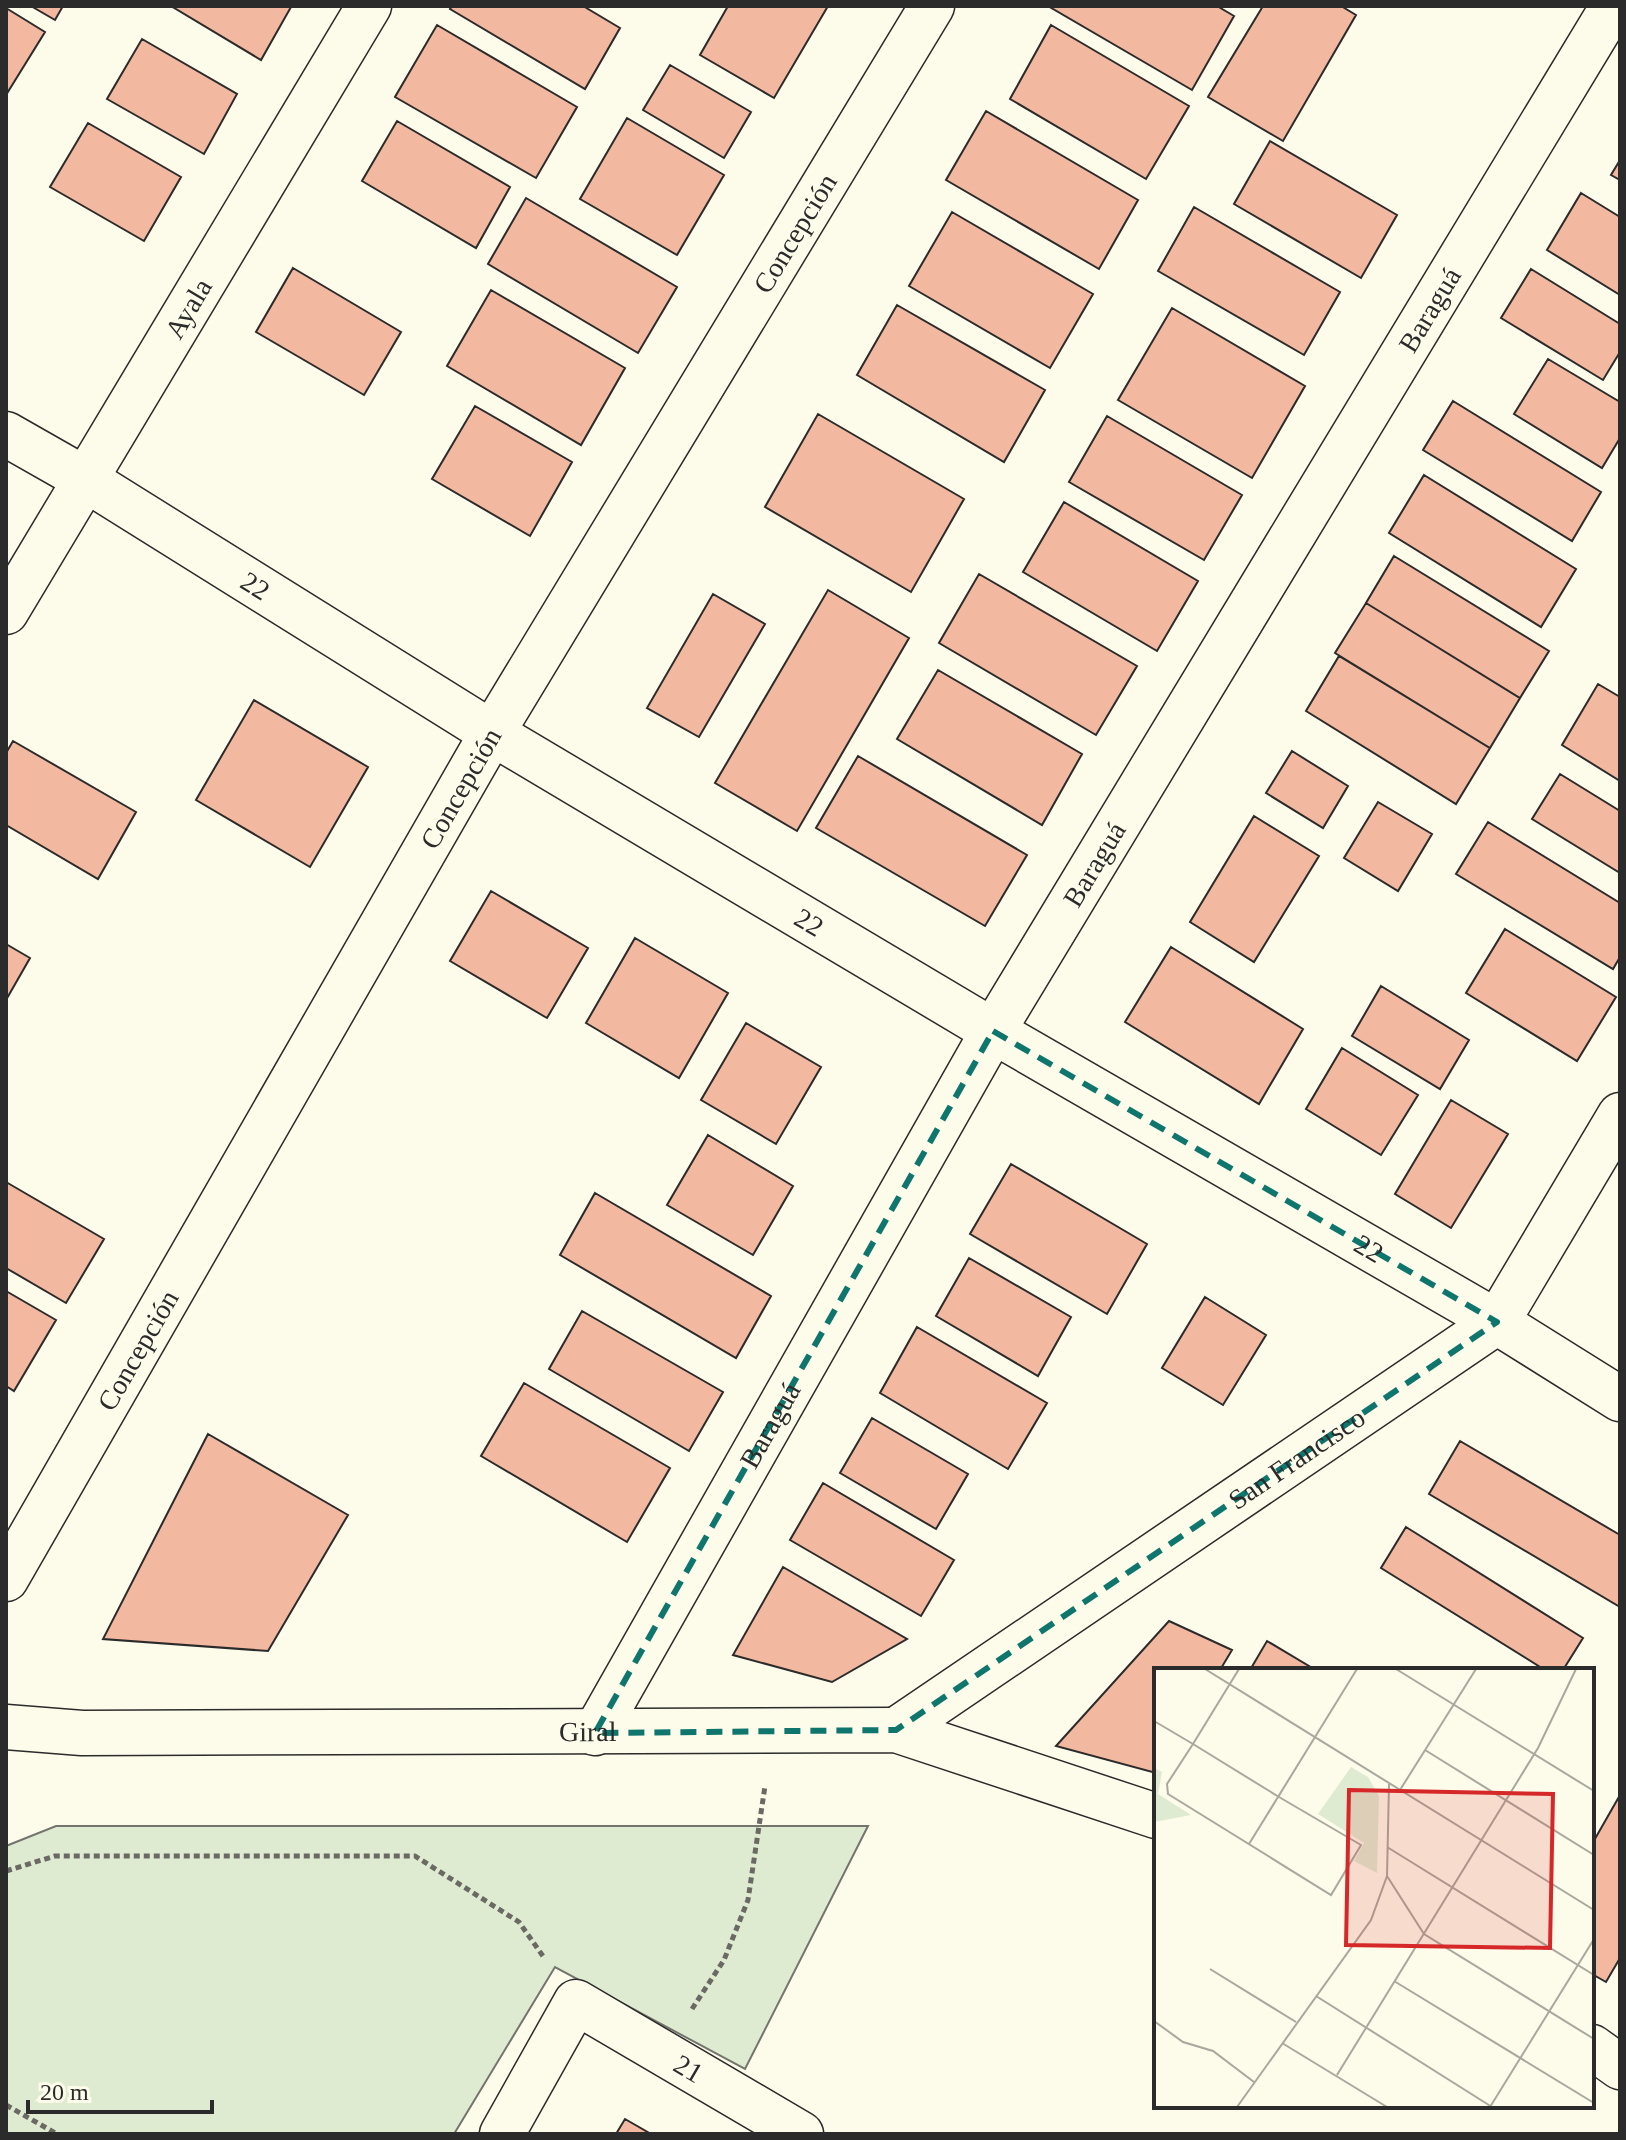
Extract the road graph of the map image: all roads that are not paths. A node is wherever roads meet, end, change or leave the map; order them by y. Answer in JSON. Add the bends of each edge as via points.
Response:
{"nodes":[{"id":1,"x":369,"y":6,"type":"edge"},
{"id":2,"x":932,"y":6,"type":"edge"},
{"id":3,"x":1613,"y":6,"type":"edge"},
{"id":4,"x":6,"y":434,"type":"edge"},
{"id":5,"x":85,"y":479,"type":"junction"},
{"id":6,"x":6,"y":612,"type":"edge"},
{"id":7,"x":492,"y":733,"type":"junction"},
{"id":8,"x":993,"y":1031,"type":"junction"},
{"id":9,"x":1620,"y":1115,"type":"edge"},
{"id":10,"x":1497,"y":1322,"type":"junction"},
{"id":11,"x":1620,"y":1399,"type":"edge"},
{"id":12,"x":6,"y":1579,"type":"edge"},
{"id":13,"x":6,"y":1727,"type":"edge"},
{"id":14,"x":896,"y":1730,"type":"junction"},
{"id":15,"x":595,"y":1733,"type":"junction"},
{"id":16,"x":1154,"y":1815,"type":"edge"},
{"id":17,"x":1594,"y":2048,"type":"edge"},
{"id":18,"x":1620,"y":2067,"type":"edge"},
{"id":19,"x":502,"y":2134,"type":"edge"},
{"id":20,"x":801,"y":2134,"type":"edge"}],
"edges":[{"from":1,"to":5,"type":"street","name":"Ayala"},
{"from":2,"to":7,"type":"street","name":"Concepción"},
{"from":3,"to":8,"type":"street","name":"Baraguá"},
{"from":4,"to":5,"type":"street","name":"22"},
{"from":5,"to":6,"type":"street","name":"Ayala"},
{"from":5,"to":7,"type":"street","name":"22"},
{"from":7,"to":8,"type":"street","name":"22"},
{"from":7,"to":12,"type":"street","name":"Concepción"},
{"from":8,"to":10,"type":"street","name":"22"},
{"from":8,"to":15,"type":"street","name":"Baraguá"},
{"from":9,"to":10,"type":"street","name":"San Francisco"},
{"from":10,"to":11,"type":"street","name":"22"},
{"from":10,"to":14,"type":"street","name":"San Francisco"},
{"from":13,"to":15,"type":"street","name":"Giral","via":[[82,1733]]},
{"from":14,"to":15,"type":"street","name":"Giral"},
{"from":14,"to":16,"type":"street","name":"Giral"},
{"from":17,"to":18,"type":"street"},
{"from":19,"to":20,"type":"street","name":"21","via":[[576,2002]]}]}
